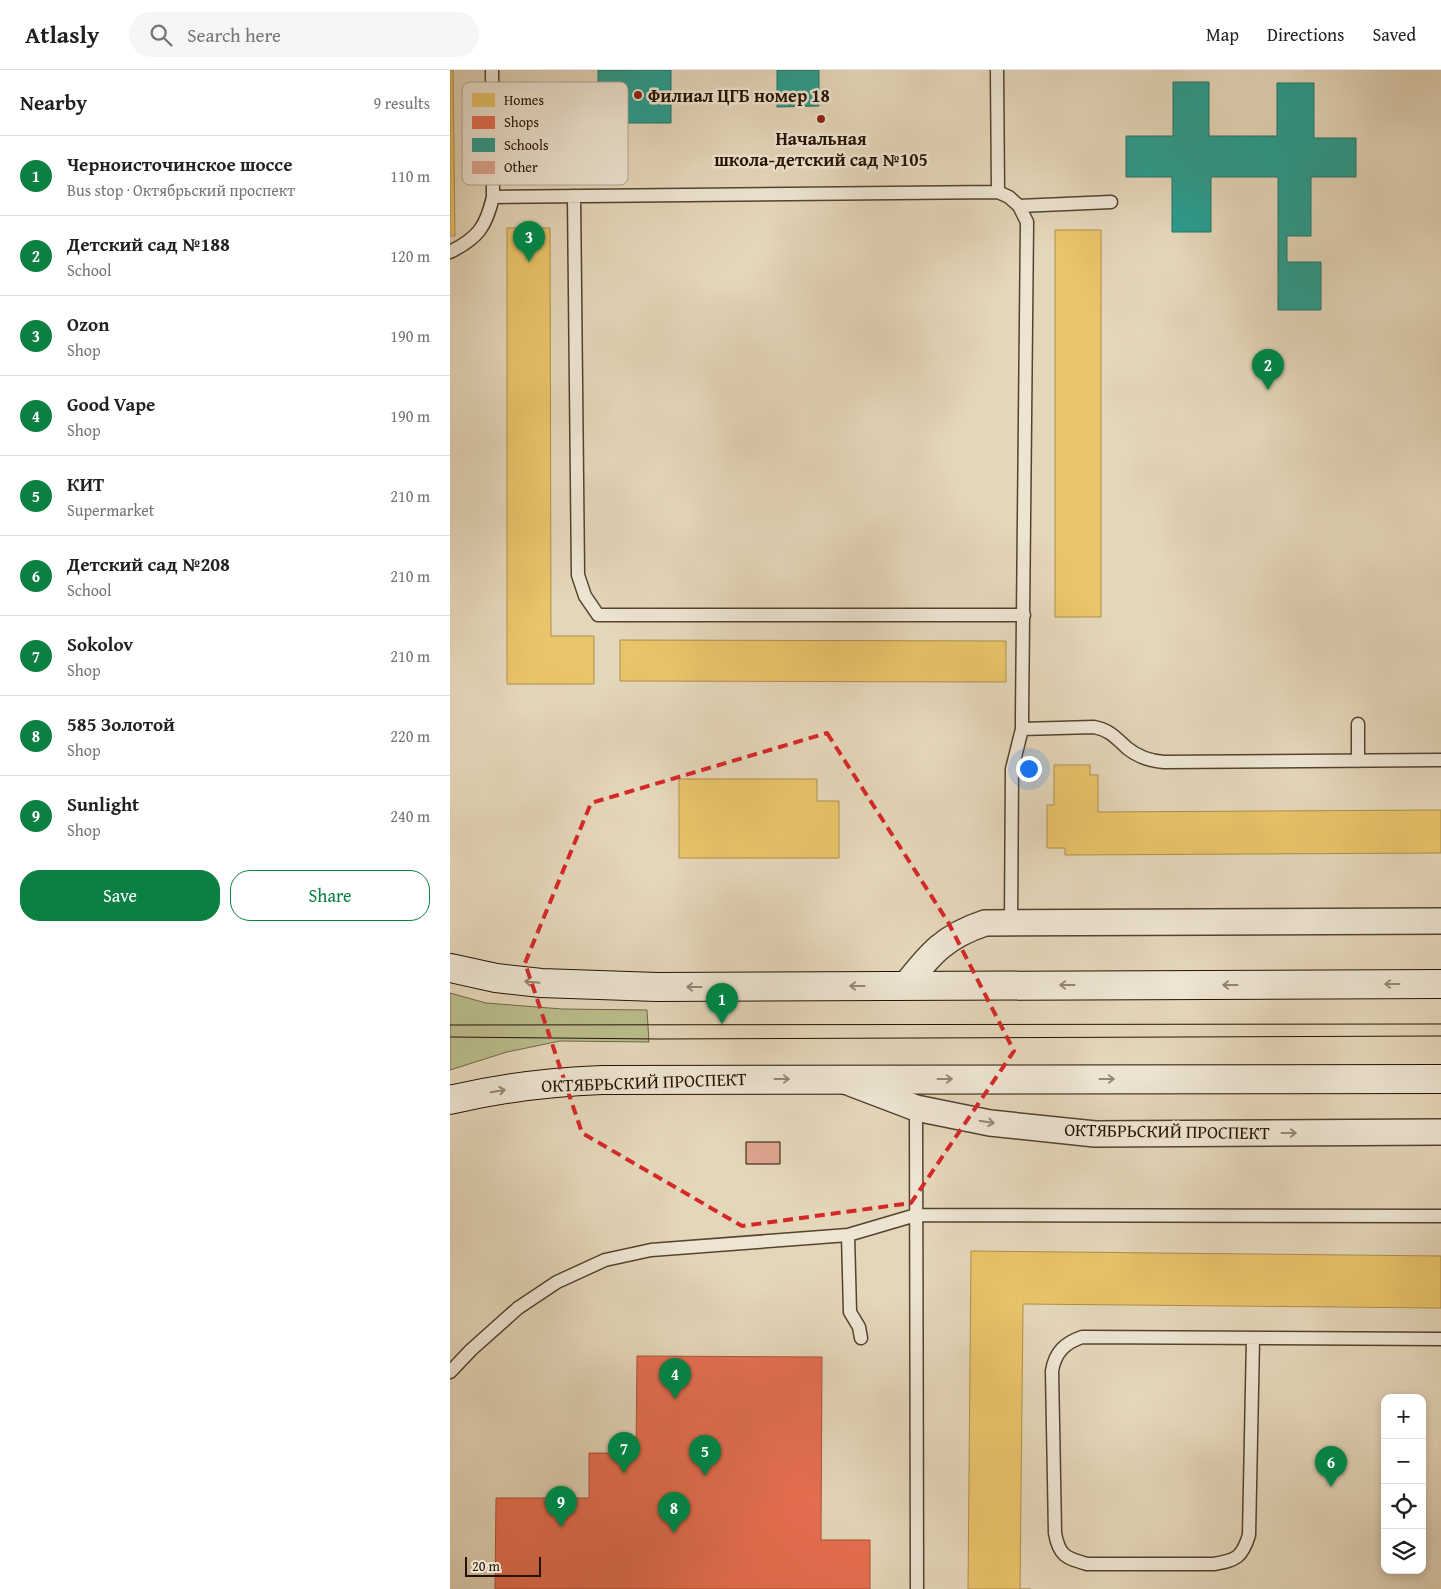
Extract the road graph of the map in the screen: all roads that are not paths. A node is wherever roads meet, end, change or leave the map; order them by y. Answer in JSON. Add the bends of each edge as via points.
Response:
{"nodes":[{"id":1,"x":997,"y":70,"type":"edge"},
{"id":2,"x":493,"y":185,"type":"edge"},
{"id":3,"x":998,"y":192,"type":"junction"},
{"id":4,"x":574,"y":196,"type":"junction"},
{"id":5,"x":493,"y":197,"type":"junction"},
{"id":6,"x":1111,"y":202,"type":"dead end"},
{"id":7,"x":1019,"y":206,"type":"junction"},
{"id":8,"x":450,"y":252,"type":"edge"},
{"id":9,"x":1024,"y":615,"type":"junction"},
{"id":10,"x":1358,"y":724,"type":"dead end"},
{"id":11,"x":1022,"y":729,"type":"junction"},
{"id":12,"x":1441,"y":760,"type":"edge"},
{"id":13,"x":1358,"y":761,"type":"junction"},
{"id":14,"x":1441,"y":921,"type":"edge"},
{"id":15,"x":1011,"y":922,"type":"junction"},
{"id":16,"x":450,"y":968,"type":"edge"},
{"id":17,"x":1441,"y":984,"type":"edge"},
{"id":18,"x":906,"y":986,"type":"junction"},
{"id":19,"x":840,"y":1079,"type":"junction"},
{"id":20,"x":1441,"y":1079,"type":"edge"},
{"id":21,"x":450,"y":1100,"type":"edge"},
{"id":22,"x":916,"y":1108,"type":"junction"},
{"id":23,"x":1441,"y":1132,"type":"edge"},
{"id":24,"x":916,"y":1215,"type":"junction"},
{"id":25,"x":1441,"y":1216,"type":"edge"},
{"id":26,"x":848,"y":1235,"type":"junction"},
{"id":27,"x":862,"y":1338,"type":"dead end"},
{"id":28,"x":1253,"y":1339,"type":"junction"},
{"id":29,"x":1441,"y":1339,"type":"edge"},
{"id":30,"x":450,"y":1372,"type":"edge"},
{"id":31,"x":917,"y":1589,"type":"edge"}],
"edges":[{"from":1,"to":3,"type":"lane"},
{"from":2,"to":5,"type":"lane"},
{"from":3,"to":4,"type":"lane"},
{"from":3,"to":7,"type":"lane"},
{"from":4,"to":5,"type":"lane"},
{"from":4,"to":9,"type":"lane","via":[[578,575],[584,596],[598,615]]},
{"from":5,"to":8,"type":"lane","via":[[484,225],[469,242]]},
{"from":6,"to":7,"type":"lane"},
{"from":7,"to":9,"type":"lane","via":[[1027,222]]},
{"from":9,"to":11,"type":"lane"},
{"from":10,"to":13,"type":"lane"},
{"from":11,"to":13,"type":"lane","via":[[1104,729],[1144,758],[1159,762]]},
{"from":11,"to":15,"type":"lane","via":[[1012,769]]},
{"from":12,"to":13,"type":"lane"},
{"from":14,"to":15,"type":"street"},
{"from":15,"to":18,"type":"street","via":[[985,923],[951,937],[926,959]]},
{"from":18,"to":16,"type":"main road","one_way":true,"via":[[657,987],[540,983]]},
{"from":17,"to":18,"type":"main road","one_way":true},
{"from":19,"to":20,"type":"main road","name":"ОКТЯБРЬСКИЙ ПРОСПЕКТ","one_way":true},
{"from":21,"to":19,"type":"main road","name":"ОКТЯБРЬСКИЙ ПРОСПЕКТ","one_way":true,"via":[[524,1086],[574,1081]]},
{"from":19,"to":22,"type":"street","name":"ОКТЯБРЬСКИЙ ПРОСПЕКТ"},
{"from":22,"to":23,"type":"street","name":"ОКТЯБРЬСКИЙ ПРОСПЕКТ","one_way":true,"via":[[990,1123],[1095,1134]]},
{"from":22,"to":24,"type":"lane"},
{"from":24,"to":25,"type":"lane"},
{"from":24,"to":26,"type":"lane"},
{"from":24,"to":31,"type":"lane"},
{"from":26,"to":27,"type":"lane","via":[[850,1312]]},
{"from":26,"to":30,"type":"lane","via":[[651,1250],[605,1260],[557,1282],[518,1308]]},
{"from":28,"to":28,"type":"lane","via":[[1082,1337],[1062,1348],[1054,1360],[1052,1371],[1055,1533],[1062,1554],[1087,1564],[1214,1564],[1240,1556],[1249,1535]]},
{"from":28,"to":29,"type":"lane"}]}
